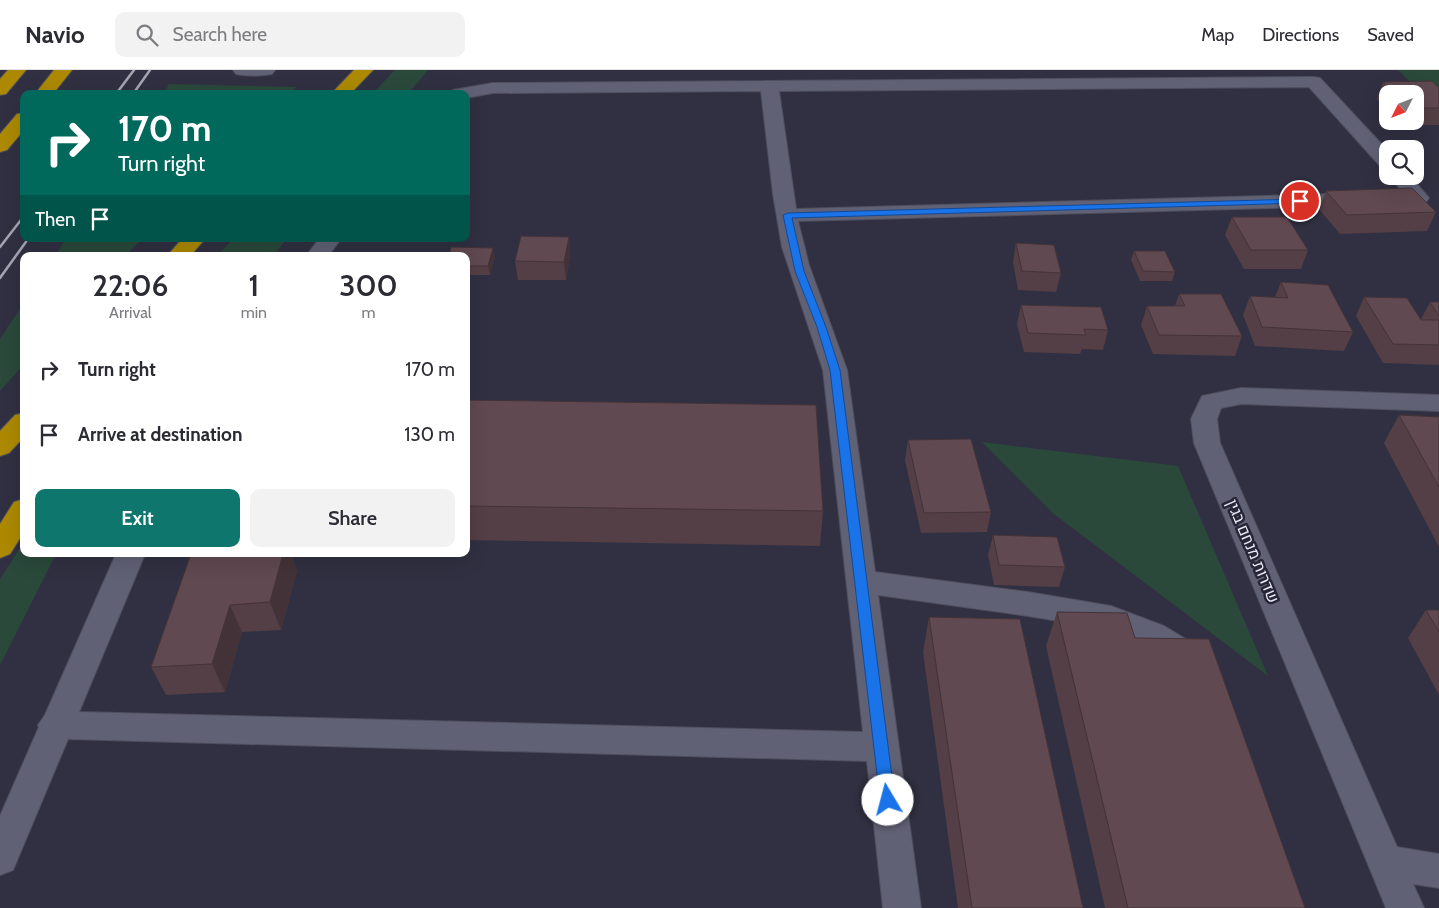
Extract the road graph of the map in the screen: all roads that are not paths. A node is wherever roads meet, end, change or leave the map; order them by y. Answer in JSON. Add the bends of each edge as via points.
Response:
{"nodes":[{"id":1,"x":16,"y":70,"type":"edge"},
{"id":2,"x":63,"y":70,"type":"edge"},
{"id":3,"x":242,"y":70,"type":"edge"},
{"id":4,"x":266,"y":70,"type":"edge"},
{"id":5,"x":364,"y":70,"type":"edge"},
{"id":6,"x":769,"y":86,"type":"junction"},
{"id":7,"x":0,"y":90,"type":"edge"},
{"id":8,"x":47,"y":90,"type":"edge"},
{"id":9,"x":344,"y":90,"type":"edge"},
{"id":10,"x":470,"y":92,"type":"edge"},
{"id":11,"x":20,"y":123,"type":"edge"},
{"id":12,"x":0,"y":146,"type":"edge"},
{"id":13,"x":1379,"y":154,"type":"edge"},
{"id":14,"x":1407,"y":185,"type":"edge"},
{"id":15,"x":788,"y":215,"type":"junction"},
{"id":16,"x":328,"y":242,"type":"edge"},
{"id":17,"x":320,"y":252,"type":"edge"},
{"id":18,"x":1439,"y":403,"type":"edge"},
{"id":19,"x":20,"y":425,"type":"edge"},
{"id":20,"x":0,"y":447,"type":"edge"},
{"id":21,"x":20,"y":515,"type":"edge"},
{"id":22,"x":0,"y":547,"type":"edge"},
{"id":23,"x":129,"y":557,"type":"edge"},
{"id":24,"x":861,"y":581,"type":"junction"},
{"id":25,"x":1194,"y":658,"type":"edge"},
{"id":26,"x":55,"y":725,"type":"junction"},
{"id":27,"x":880,"y":747,"type":"junction"},
{"id":28,"x":0,"y":858,"type":"edge"},
{"id":29,"x":1386,"y":862,"type":"junction"},
{"id":30,"x":1439,"y":871,"type":"edge"},
{"id":31,"x":902,"y":908,"type":"edge"},
{"id":32,"x":1405,"y":908,"type":"edge"}],
"edges":[{"from":1,"to":7,"type":"highway"},
{"from":2,"to":8,"type":"highway"},
{"from":3,"to":4,"type":"street"},
{"from":5,"to":9,"type":"highway"},
{"from":6,"to":10,"type":"street","via":[[493,88]]},
{"from":6,"to":13,"type":"street","via":[[1314,82]]},
{"from":6,"to":15,"type":"street"},
{"from":11,"to":12,"type":"highway"},
{"from":14,"to":15,"type":"street","via":[[1419,198]]},
{"from":15,"to":24,"type":"street","via":[[800,271],[835,370]]},
{"from":16,"to":17,"type":"street"},
{"from":18,"to":29,"type":"street","name":"שדרות מנחם בגין","via":[[1241,396],[1211,402],[1204,419],[1207,443]]},
{"from":19,"to":20,"type":"highway"},
{"from":21,"to":22,"type":"highway"},
{"from":23,"to":26,"type":"street"},
{"from":24,"to":25,"type":"street","via":[[1111,618],[1153,635]]},
{"from":24,"to":27,"type":"street"},
{"from":26,"to":27,"type":"street"},
{"from":26,"to":28,"type":"street"},
{"from":27,"to":31,"type":"street"},
{"from":29,"to":30,"type":"street"},
{"from":29,"to":32,"type":"street","name":"שדרות מנחם בגין"}]}
